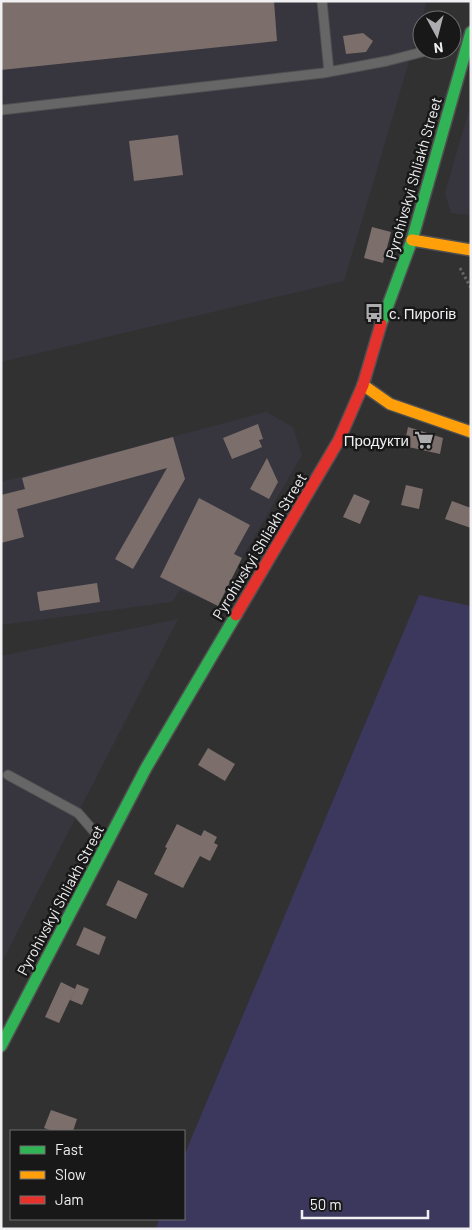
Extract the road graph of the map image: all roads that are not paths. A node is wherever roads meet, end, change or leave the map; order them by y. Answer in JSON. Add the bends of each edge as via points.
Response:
{"nodes":[{"id":1,"x":322,"y":1,"type":"edge"},
{"id":2,"x":467,"y":38,"type":"edge"},
{"id":3,"x":412,"y":55,"type":"edge"},
{"id":4,"x":329,"y":72,"type":"junction"},
{"id":5,"x":1,"y":110,"type":"edge"},
{"id":6,"x":412,"y":240,"type":"junction"},
{"id":7,"x":471,"y":250,"type":"edge"},
{"id":8,"x":363,"y":385,"type":"junction"},
{"id":9,"x":471,"y":432,"type":"edge"},
{"id":10,"x":8,"y":775,"type":"dead end"},
{"id":11,"x":106,"y":845,"type":"junction"},
{"id":12,"x":3,"y":1038,"type":"edge"}],
"edges":[{"from":1,"to":4,"type":"lane"},
{"from":2,"to":6,"type":"street","name":"Pyrohivskyi Shliakh Street"},
{"from":3,"to":4,"type":"lane"},
{"from":4,"to":5,"type":"lane"},
{"from":6,"to":7,"type":"street"},
{"from":6,"to":8,"type":"street","name":"Pyrohivskyi Shliakh Street"},
{"from":8,"to":9,"type":"street","via":[[390,404]]},
{"from":8,"to":11,"type":"street","name":"Pyrohivskyi Shliakh Street","via":[[339,440],[146,768]]},
{"from":10,"to":11,"type":"lane","via":[[78,813]]},
{"from":11,"to":12,"type":"street","name":"Pyrohivskyi Shliakh Street"}]}
